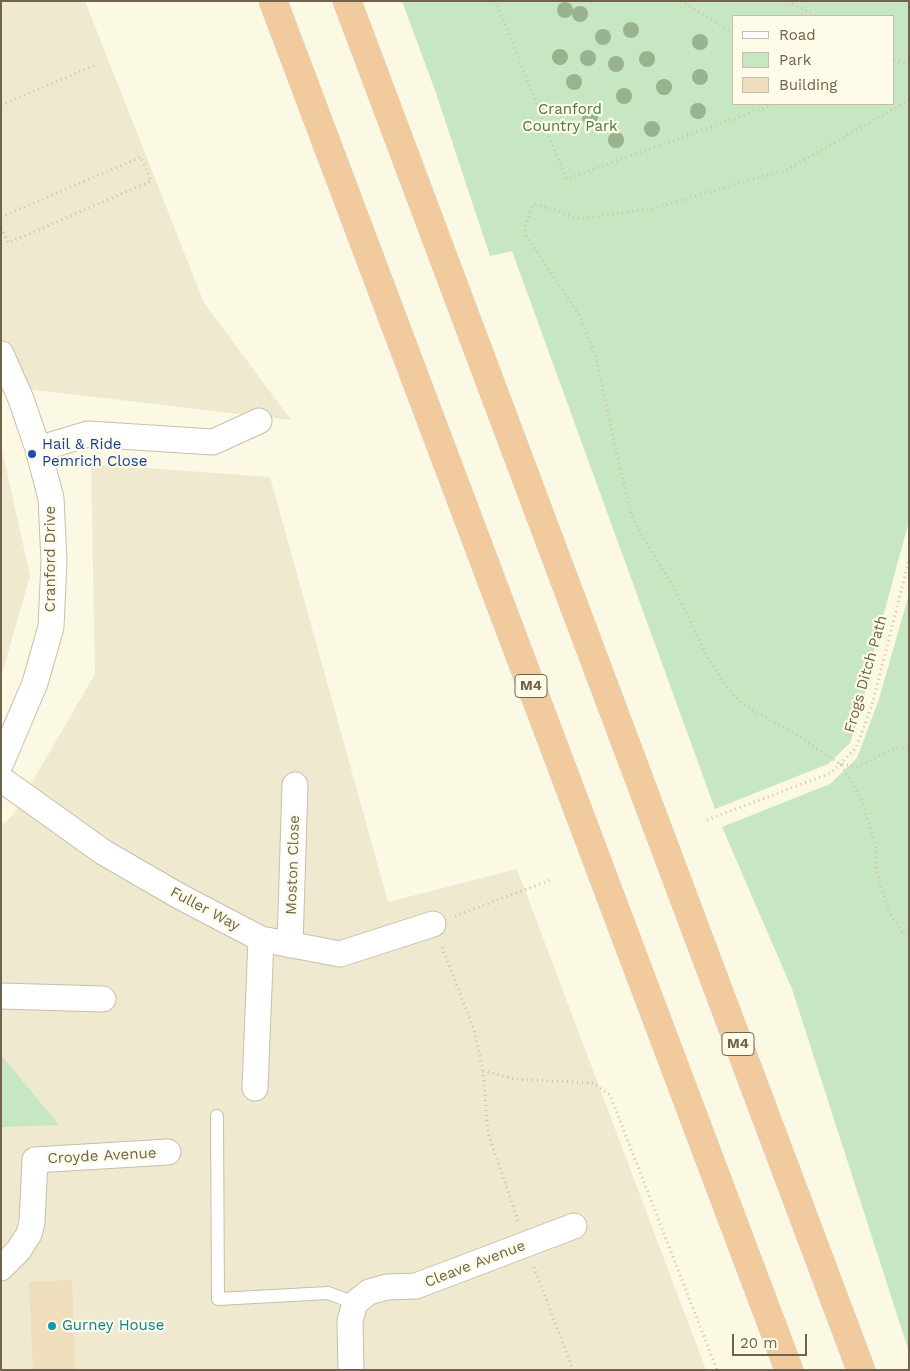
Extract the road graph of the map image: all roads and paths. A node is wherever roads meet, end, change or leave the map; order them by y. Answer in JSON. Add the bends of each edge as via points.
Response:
{"nodes":[{"id":1,"x":273,"y":1,"type":"edge"},
{"id":2,"x":347,"y":1,"type":"edge"},
{"id":3,"x":496,"y":1,"type":"edge"},
{"id":4,"x":682,"y":1,"type":"edge"},
{"id":5,"x":788,"y":1,"type":"edge"},
{"id":6,"x":814,"y":15,"type":"edge"},
{"id":7,"x":732,"y":32,"type":"edge"},
{"id":8,"x":895,"y":61,"type":"edge"},
{"id":9,"x":98,"y":64,"type":"dead end"},
{"id":10,"x":909,"y":64,"type":"edge"},
{"id":11,"x":909,"y":100,"type":"edge"},
{"id":12,"x":1,"y":105,"type":"edge"},
{"id":13,"x":772,"y":105,"type":"edge"},
{"id":14,"x":1,"y":217,"type":"edge"},
{"id":15,"x":2,"y":228,"type":"edge"},
{"id":16,"x":1,"y":354,"type":"edge"},
{"id":17,"x":259,"y":422,"type":"dead end"},
{"id":18,"x":38,"y":448,"type":"junction"},
{"id":19,"x":909,"y":560,"type":"edge"},
{"id":20,"x":909,"y":747,"type":"edge"},
{"id":21,"x":1,"y":763,"type":"edge"},
{"id":22,"x":840,"y":764,"type":"junction"},
{"id":23,"x":1,"y":779,"type":"edge"},
{"id":24,"x":295,"y":785,"type":"dead end"},
{"id":25,"x":707,"y":820,"type":"dead end"},
{"id":26,"x":552,"y":879,"type":"dead end"},
{"id":27,"x":433,"y":924,"type":"junction"},
{"id":28,"x":909,"y":934,"type":"edge"},
{"id":29,"x":261,"y":939,"type":"junction"},
{"id":30,"x":290,"y":945,"type":"junction"},
{"id":31,"x":1,"y":996,"type":"edge"},
{"id":32,"x":103,"y":999,"type":"dead end"},
{"id":33,"x":483,"y":1071,"type":"junction"},
{"id":34,"x":255,"y":1088,"type":"dead end"},
{"id":35,"x":217,"y":1116,"type":"dead end"},
{"id":36,"x":168,"y":1152,"type":"dead end"},
{"id":37,"x":574,"y":1226,"type":"dead end"},
{"id":38,"x":526,"y":1244,"type":"junction"},
{"id":39,"x":1,"y":1268,"type":"edge"},
{"id":40,"x":355,"y":1303,"type":"junction"},
{"id":41,"x":351,"y":1370,"type":"edge"},
{"id":42,"x":573,"y":1370,"type":"edge"},
{"id":43,"x":717,"y":1370,"type":"edge"},
{"id":44,"x":789,"y":1370,"type":"edge"},
{"id":45,"x":861,"y":1370,"type":"edge"}],
"edges":[{"from":1,"to":44,"type":"highway","number":"M4"},
{"from":2,"to":45,"type":"highway","number":"M4"},
{"from":3,"to":13,"type":"path","via":[[566,180]]},
{"from":4,"to":7,"type":"path"},
{"from":5,"to":6,"type":"path"},
{"from":8,"to":10,"type":"path"},
{"from":9,"to":12,"type":"path"},
{"from":11,"to":22,"type":"path","via":[[788,169],[655,208],[580,219],[538,204],[532,206],[525,227],[526,236],[580,316],[596,358],[632,514],[674,588],[708,658],[742,704]]},
{"from":14,"to":15,"type":"path","via":[[141,157],[151,181],[8,243]]},
{"from":16,"to":18,"type":"street","name":"Cranford Drive"},
{"from":17,"to":18,"type":"street","via":[[213,442],[88,434]]},
{"from":18,"to":21,"type":"street","name":"Cranford Drive","via":[[51,498],[54,561],[51,627],[35,683]]},
{"from":19,"to":22,"type":"path","name":"Frogs Ditch Path","via":[[872,705],[856,748]]},
{"from":20,"to":22,"type":"path","via":[[890,750],[858,767]]},
{"from":22,"to":25,"type":"path","name":"Frogs Ditch Path","via":[[831,773]]},
{"from":22,"to":28,"type":"path","via":[[861,797],[876,847],[876,869],[890,912],[902,932]]},
{"from":23,"to":29,"type":"street","name":"Fuller Way","via":[[103,852]]},
{"from":24,"to":30,"type":"street","name":"Moston Close"},
{"from":26,"to":27,"type":"path"},
{"from":27,"to":30,"type":"street","name":"Fuller Way","via":[[340,954]]},
{"from":27,"to":33,"type":"path","via":[[474,1030]]},
{"from":29,"to":30,"type":"street","name":"Fuller Way"},
{"from":29,"to":34,"type":"street"},
{"from":31,"to":32,"type":"street"},
{"from":33,"to":38,"type":"path","via":[[488,1133]]},
{"from":33,"to":43,"type":"path","via":[[516,1079],[593,1083],[610,1095]]},
{"from":35,"to":40,"type":"lane","via":[[218,1299],[328,1293]]},
{"from":36,"to":39,"type":"street","name":"Croyde Avenue","via":[[35,1160],[29,1234]]},
{"from":37,"to":38,"type":"street","name":"Cleave Avenue"},
{"from":38,"to":40,"type":"street","name":"Cleave Avenue","via":[[416,1286],[369,1292]]},
{"from":38,"to":42,"type":"path"},
{"from":40,"to":41,"type":"street","via":[[350,1321]]}]}
